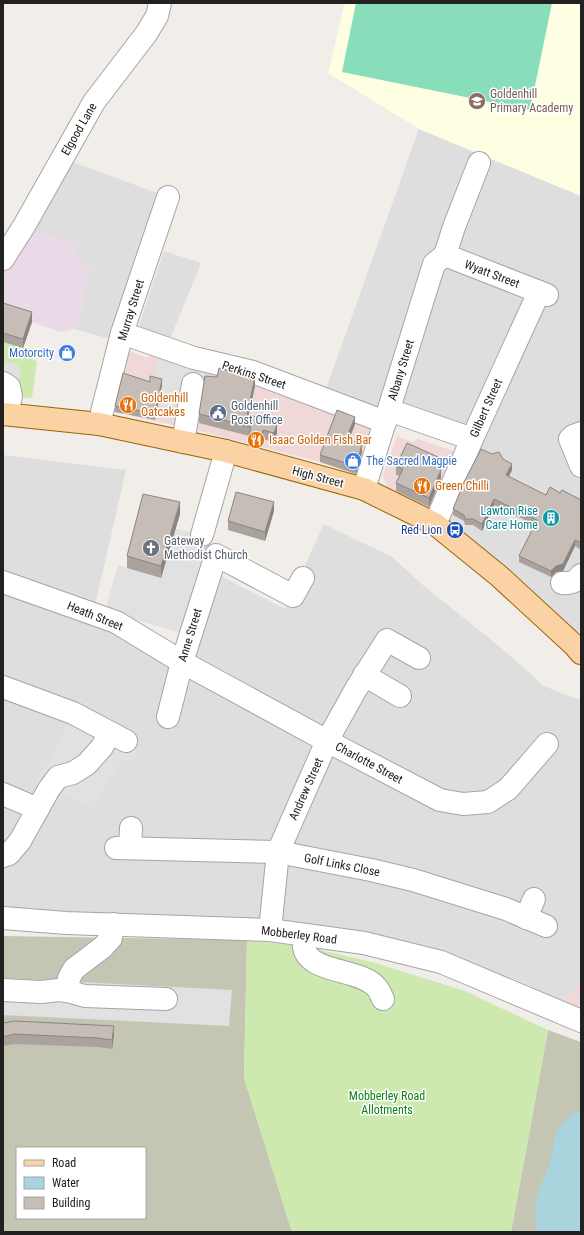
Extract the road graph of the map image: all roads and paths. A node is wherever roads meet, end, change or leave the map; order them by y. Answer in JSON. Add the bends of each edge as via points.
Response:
{"nodes":[{"id":1,"x":160,"y":3,"type":"edge"},
{"id":2,"x":479,"y":163,"type":"dead end"},
{"id":3,"x":168,"y":197,"type":"dead end"},
{"id":4,"x":445,"y":255,"type":"junction"},
{"id":5,"x":3,"y":259,"type":"edge"},
{"id":6,"x":543,"y":294,"type":"joint"},
{"id":7,"x":122,"y":333,"type":"junction"},
{"id":8,"x":3,"y":383,"type":"edge"},
{"id":9,"x":193,"y":384,"type":"dead end"},
{"id":10,"x":5,"y":414,"type":"edge"},
{"id":11,"x":387,"y":416,"type":"junction"},
{"id":12,"x":99,"y":424,"type":"junction"},
{"id":13,"x":581,"y":433,"type":"edge"},
{"id":14,"x":472,"y":439,"type":"junction"},
{"id":15,"x":183,"y":442,"type":"junction"},
{"id":16,"x":226,"y":451,"type":"junction"},
{"id":17,"x":581,"y":466,"type":"edge"},
{"id":18,"x":364,"y":489,"type":"junction"},
{"id":19,"x":435,"y":524,"type":"junction"},
{"id":20,"x":202,"y":535,"type":"dead end"},
{"id":21,"x":303,"y":578,"type":"dead end"},
{"id":22,"x":3,"y":582,"type":"edge"},
{"id":23,"x":579,"y":646,"type":"edge"},
{"id":24,"x":419,"y":658,"type":"dead end"},
{"id":25,"x":182,"y":662,"type":"junction"},
{"id":26,"x":364,"y":675,"type":"junction"},
{"id":27,"x":3,"y":687,"type":"edge"},
{"id":28,"x":400,"y":696,"type":"dead end"},
{"id":29,"x":168,"y":717,"type":"dead end"},
{"id":30,"x":327,"y":741,"type":"junction"},
{"id":31,"x":547,"y":744,"type":"dead end"},
{"id":32,"x":3,"y":794,"type":"edge"},
{"id":33,"x":38,"y":809,"type":"junction"},
{"id":34,"x":126,"y":841,"type":"dead end"},
{"id":35,"x":278,"y":852,"type":"junction"},
{"id":36,"x":3,"y":856,"type":"edge"},
{"id":37,"x":536,"y":914,"type":"dead end"},
{"id":38,"x":3,"y":918,"type":"edge"},
{"id":39,"x":113,"y":924,"type":"junction"},
{"id":40,"x":270,"y":930,"type":"junction"},
{"id":41,"x":306,"y":935,"type":"junction"},
{"id":42,"x":3,"y":990,"type":"edge"},
{"id":43,"x":67,"y":991,"type":"junction"},
{"id":44,"x":166,"y":999,"type":"dead end"},
{"id":45,"x":383,"y":999,"type":"dead end"},
{"id":46,"x":581,"y":1021,"type":"edge"}],
"edges":[{"from":1,"to":5,"type":"street","name":"Elgood Lane","via":[[157,16],[146,34],[94,102]]},
{"from":2,"to":4,"type":"street"},
{"from":3,"to":7,"type":"street","name":"Murray Street"},
{"from":4,"to":6,"type":"street","name":"Wyatt Street"},
{"from":4,"to":11,"type":"street","name":"Albany Street","via":[[434,264]]},
{"from":6,"to":14,"type":"street","name":"Gilbert Street"},
{"from":7,"to":11,"type":"street","name":"Perkins Street","via":[[194,358],[253,372]]},
{"from":7,"to":12,"type":"street","name":"Murray Street"},
{"from":8,"to":10,"type":"street","via":[[9,387],[11,396]]},
{"from":9,"to":15,"type":"street"},
{"from":10,"to":12,"type":"main road","name":"High Street"},
{"from":11,"to":14,"type":"street","name":"Perkins Street"},
{"from":11,"to":18,"type":"street","name":"Albany Street"},
{"from":12,"to":15,"type":"main road","name":"High Street"},
{"from":13,"to":17,"type":"street","via":[[570,439]]},
{"from":14,"to":19,"type":"street","name":"Gilbert Street"},
{"from":15,"to":16,"type":"main road","name":"High Street"},
{"from":16,"to":18,"type":"main road","name":"High Street"},
{"from":16,"to":20,"type":"street"},
{"from":18,"to":19,"type":"main road","name":"High Street"},
{"from":19,"to":23,"type":"main road","name":"High Street"},
{"from":21,"to":25,"type":"street","name":"Anne Street","via":[[293,596],[216,555],[191,617]]},
{"from":22,"to":25,"type":"street","name":"Heath Street","via":[[116,622]]},
{"from":24,"to":26,"type":"street","name":"Andrew Street","via":[[391,632]]},
{"from":25,"to":29,"type":"street","name":"Anne Street"},
{"from":25,"to":30,"type":"street","name":"Charlotte Street"},
{"from":26,"to":28,"type":"street"},
{"from":26,"to":30,"type":"street","name":"Andrew Street"},
{"from":27,"to":33,"type":"street","via":[[73,713],[118,737],[102,747],[87,764],[72,773],[58,777]]},
{"from":30,"to":31,"type":"street","name":"Charlotte Street","via":[[440,800],[463,804],[488,802],[508,789]]},
{"from":30,"to":35,"type":"street","name":"Andrew Street"},
{"from":32,"to":33,"type":"street"},
{"from":33,"to":36,"type":"street","via":[[20,841],[9,854]]},
{"from":34,"to":35,"type":"street","name":"Golf Links Close"},
{"from":35,"to":37,"type":"street","name":"Golf Links Close","via":[[413,880],[500,907]]},
{"from":35,"to":40,"type":"street","name":"Andrew Street"},
{"from":38,"to":39,"type":"street","name":"Mobberley Road"},
{"from":39,"to":40,"type":"street","name":"Mobberley Road"},
{"from":39,"to":43,"type":"street","via":[[111,938],[74,970],[69,978]]},
{"from":40,"to":41,"type":"street","name":"Mobberley Road"},
{"from":41,"to":45,"type":"street","via":[[304,946],[306,954],[312,960],[324,967],[362,977],[378,988]]},
{"from":41,"to":46,"type":"street","name":"Mobberley Road","via":[[364,943],[441,962]]},
{"from":42,"to":43,"type":"street"},
{"from":43,"to":44,"type":"street","via":[[85,996]]}]}
